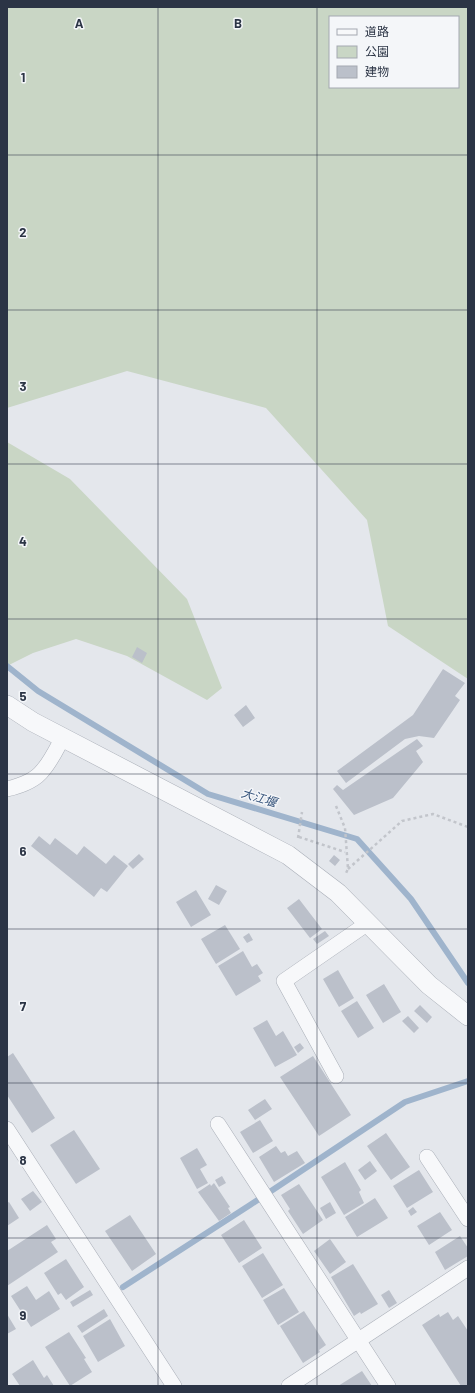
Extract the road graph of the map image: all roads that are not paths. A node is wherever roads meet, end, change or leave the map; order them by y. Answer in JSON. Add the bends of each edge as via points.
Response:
{"nodes":[{"id":1,"x":7,"y":705,"type":"edge"},
{"id":2,"x":63,"y":737,"type":"junction"},
{"id":3,"x":7,"y":789,"type":"edge"},
{"id":4,"x":368,"y":923,"type":"junction"},
{"id":5,"x":468,"y":1016,"type":"edge"},
{"id":6,"x":336,"y":1076,"type":"dead end"},
{"id":7,"x":218,"y":1124,"type":"dead end"},
{"id":8,"x":7,"y":1129,"type":"edge"},
{"id":9,"x":427,"y":1157,"type":"dead end"},
{"id":10,"x":468,"y":1219,"type":"edge"},
{"id":11,"x":468,"y":1268,"type":"edge"},
{"id":12,"x":358,"y":1340,"type":"junction"},
{"id":13,"x":174,"y":1386,"type":"edge"},
{"id":14,"x":289,"y":1386,"type":"edge"},
{"id":15,"x":388,"y":1386,"type":"edge"}],
"edges":[{"from":1,"to":2,"type":"street"},
{"from":2,"to":3,"type":"street","via":[[43,770],[33,779]]},
{"from":2,"to":4,"type":"street","via":[[288,855],[338,892]]},
{"from":4,"to":5,"type":"street","via":[[429,985]]},
{"from":4,"to":6,"type":"street","via":[[284,981]]},
{"from":7,"to":12,"type":"street"},
{"from":8,"to":13,"type":"street"},
{"from":9,"to":10,"type":"street"},
{"from":11,"to":12,"type":"street"},
{"from":12,"to":14,"type":"street"},
{"from":12,"to":15,"type":"street"}]}
